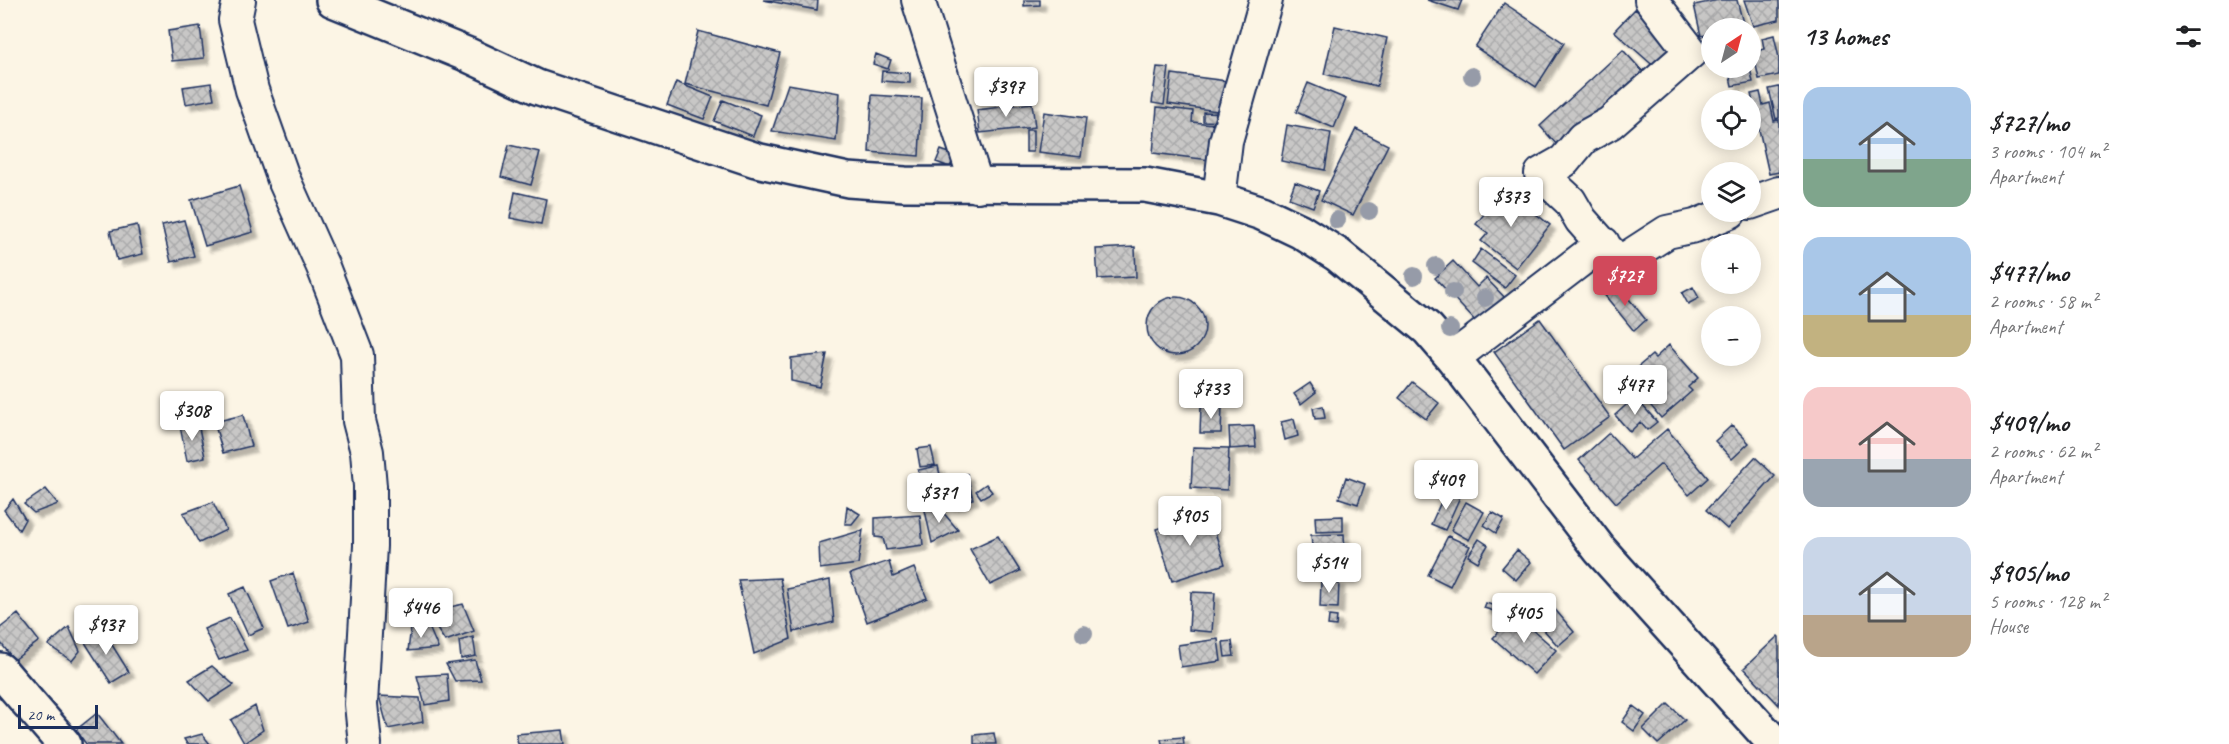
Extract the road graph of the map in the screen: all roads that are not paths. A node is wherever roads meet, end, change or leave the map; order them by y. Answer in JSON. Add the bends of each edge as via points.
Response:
{"nodes":[{"id":1,"x":239,"y":0,"type":"edge"},
{"id":2,"x":333,"y":0,"type":"edge"},
{"id":3,"x":918,"y":0,"type":"edge"},
{"id":4,"x":1266,"y":0,"type":"edge"},
{"id":5,"x":1651,"y":0,"type":"edge"},
{"id":6,"x":977,"y":186,"type":"junction"},
{"id":7,"x":1779,"y":193,"type":"edge"},
{"id":8,"x":1219,"y":199,"type":"junction"},
{"id":9,"x":1761,"y":199,"type":"edge"},
{"id":10,"x":1705,"y":222,"type":"edge"},
{"id":11,"x":1603,"y":243,"type":"junction"},
{"id":12,"x":1454,"y":358,"type":"junction"},
{"id":13,"x":0,"y":670,"type":"edge"},
{"id":14,"x":64,"y":744,"type":"edge"},
{"id":15,"x":365,"y":744,"type":"edge"},
{"id":16,"x":1775,"y":744,"type":"edge"}],
"edges":[{"from":1,"to":15,"type":"street","via":[[235,20],[252,90],[284,180],[357,355],[359,421],[370,486],[361,694]]},
{"from":2,"to":6,"type":"main road","via":[[537,87],[756,160],[848,180]]},
{"from":3,"to":6,"type":"street"},
{"from":4,"to":8,"type":"street","via":[[1226,141]]},
{"from":5,"to":11,"type":"street","via":[[1691,52],[1610,123],[1583,138],[1564,161],[1541,174],[1570,201],[1581,220]]},
{"from":6,"to":8,"type":"main road","via":[[1145,185]]},
{"from":7,"to":9,"type":"street"},
{"from":8,"to":12,"type":"main road","via":[[1262,213],[1338,255],[1428,329]]},
{"from":10,"to":11,"type":"street","via":[[1667,232],[1619,263]]},
{"from":11,"to":12,"type":"street"},
{"from":12,"to":16,"type":"main road","via":[[1600,550]]},
{"from":13,"to":14,"type":"main road"}]}
